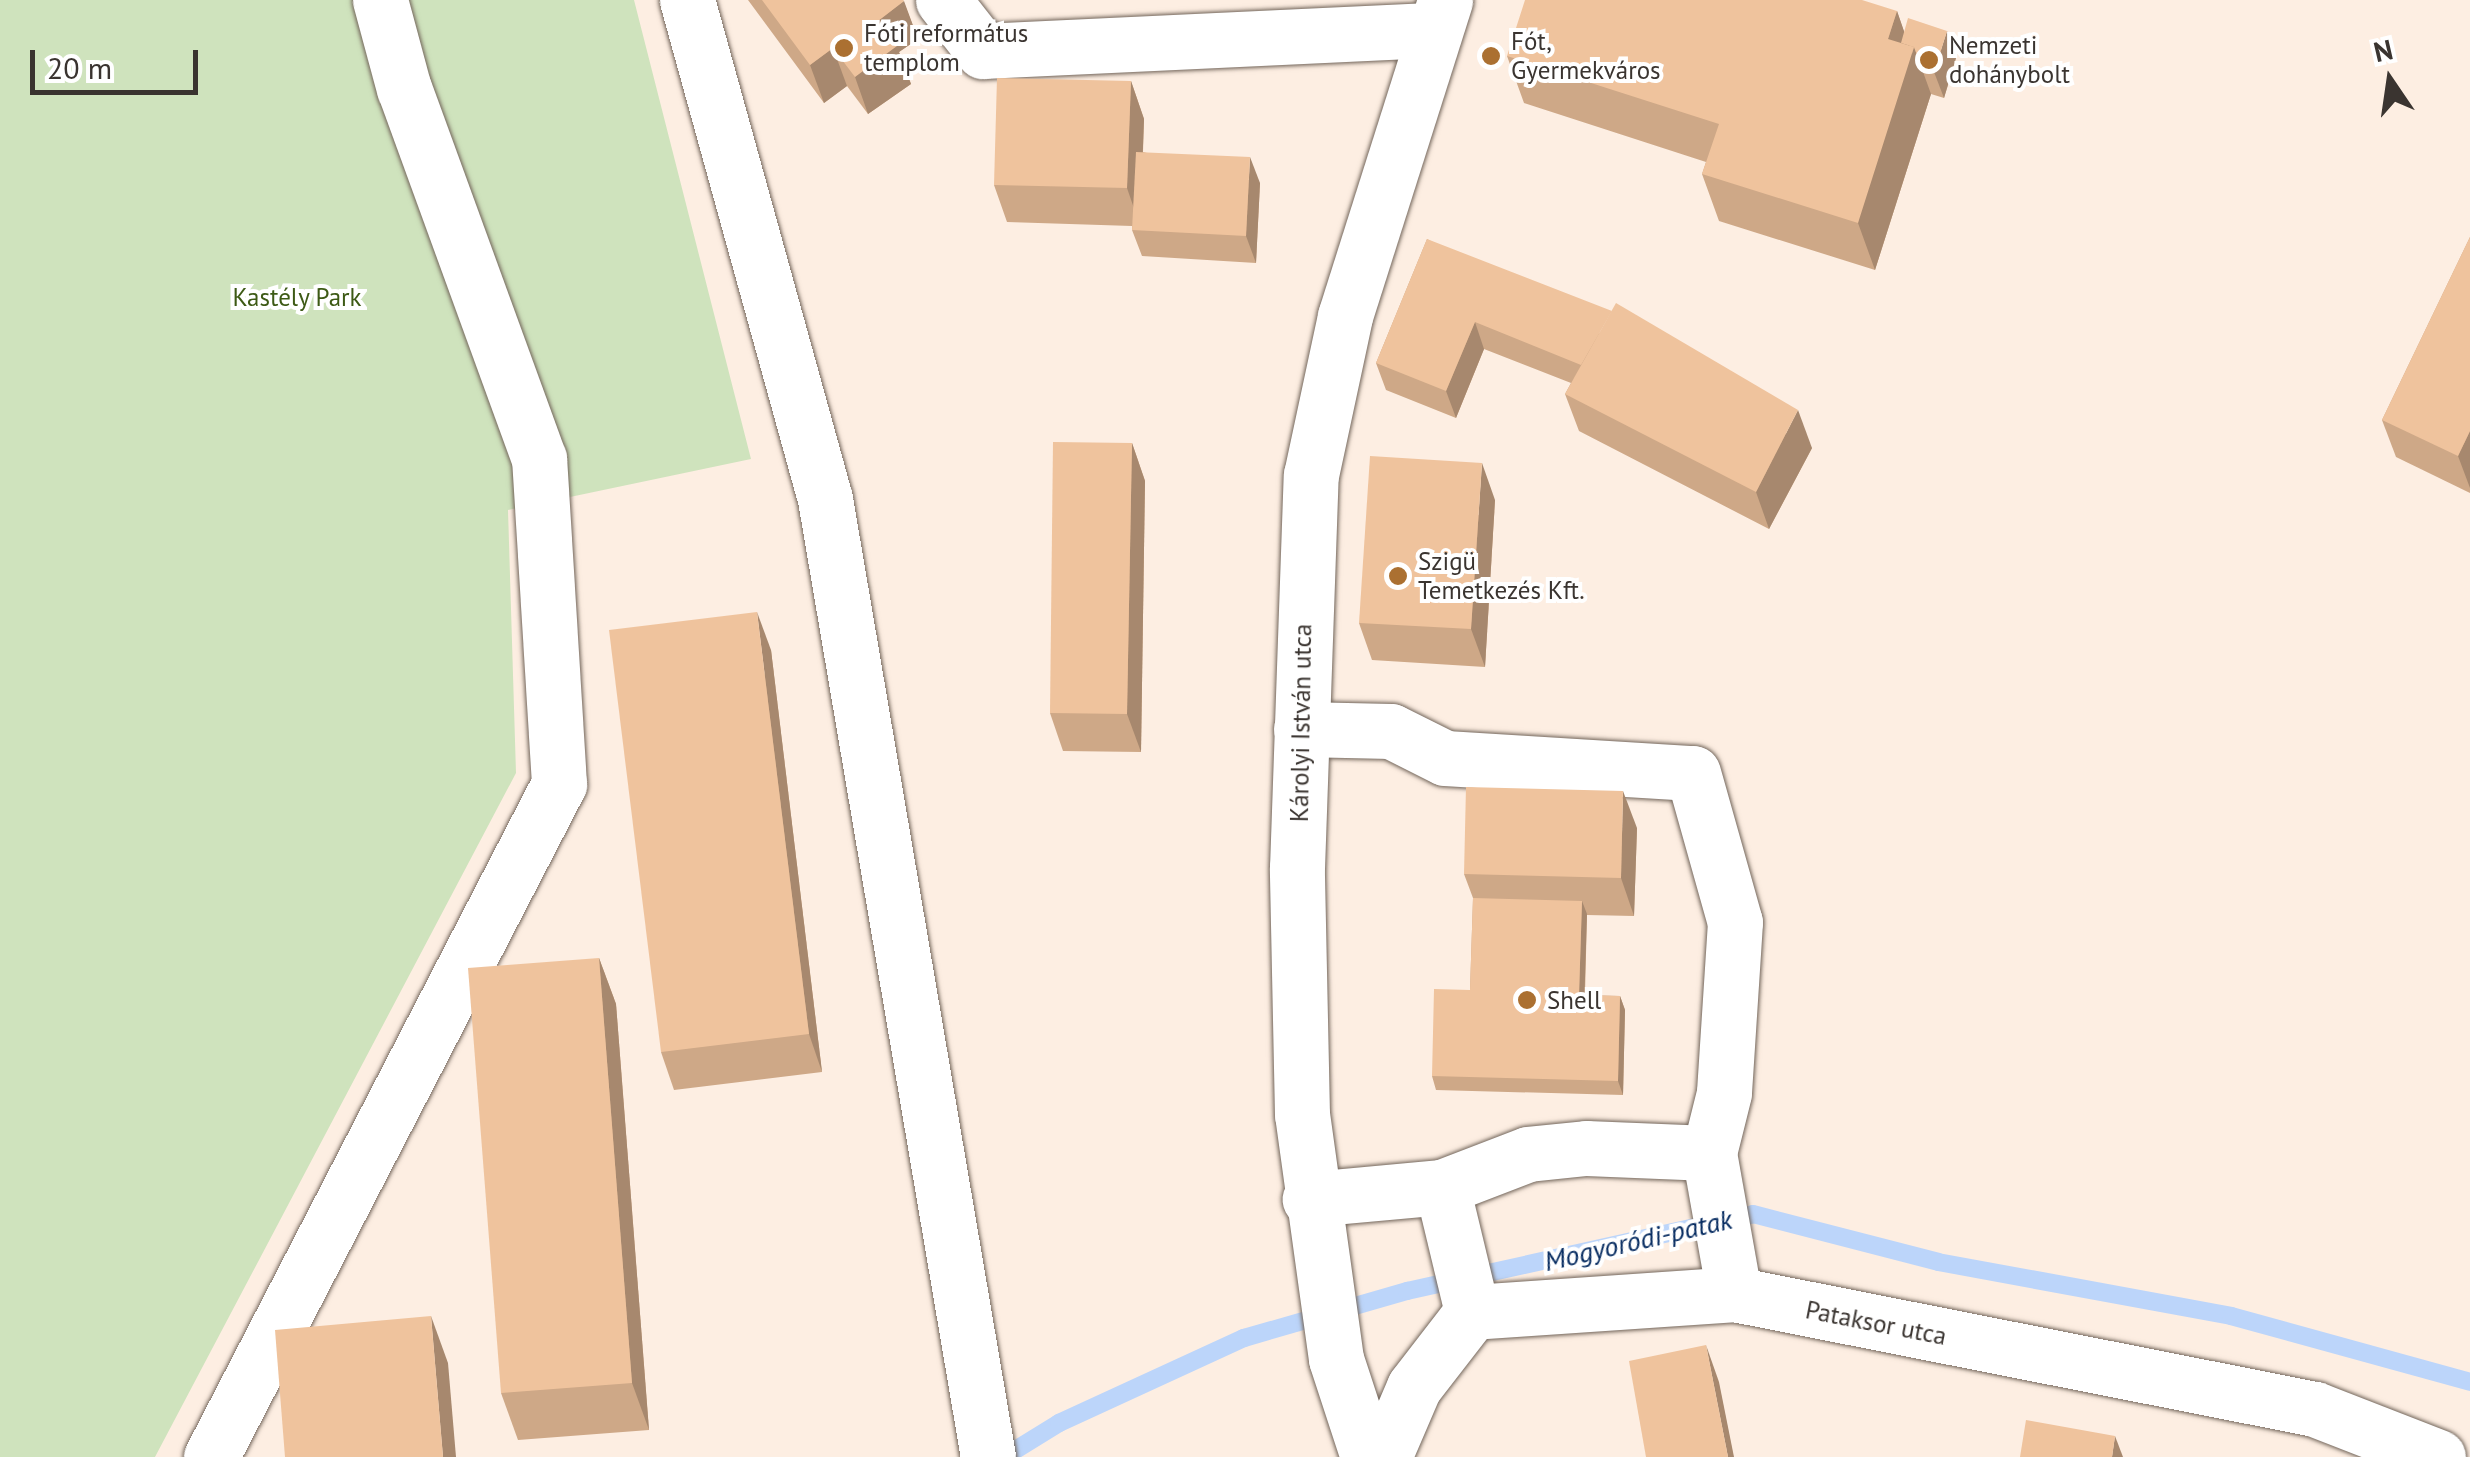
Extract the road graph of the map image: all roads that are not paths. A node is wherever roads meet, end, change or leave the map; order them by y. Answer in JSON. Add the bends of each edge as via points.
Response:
{"nodes":[{"id":1,"x":380,"y":0,"type":"edge"},
{"id":2,"x":687,"y":0,"type":"edge"},
{"id":3,"x":943,"y":0,"type":"edge"},
{"id":4,"x":1440,"y":15,"type":"edge"},
{"id":5,"x":1302,"y":729,"type":"junction"},
{"id":6,"x":1712,"y":1170,"type":"junction"},
{"id":7,"x":1310,"y":1199,"type":"junction"},
{"id":8,"x":1448,"y":1211,"type":"junction"},
{"id":9,"x":1730,"y":1276,"type":"junction"},
{"id":10,"x":1470,"y":1304,"type":"junction"},
{"id":11,"x":986,"y":1441,"type":"edge"},
{"id":12,"x":212,"y":1457,"type":"edge"},
{"id":13,"x":1368,"y":1457,"type":"edge"},
{"id":14,"x":1384,"y":1457,"type":"edge"},
{"id":15,"x":2438,"y":1457,"type":"edge"}],
"edges":[{"from":1,"to":12,"type":"main road","via":[[404,89],[539,459],[559,784]]},
{"from":2,"to":11,"type":"main road","via":[[825,499]]},
{"from":3,"to":4,"type":"main road","via":[[983,50]]},
{"from":4,"to":5,"type":"main road","name":"Károlyi István utca","via":[[1345,316],[1311,475]]},
{"from":5,"to":6,"type":"main road","via":[[1390,731],[1445,758],[1693,773],[1735,922]]},
{"from":5,"to":7,"type":"main road","name":"Károlyi István utca","via":[[1298,944]]},
{"from":6,"to":8,"type":"main road","via":[[1586,1148],[1528,1154]]},
{"from":6,"to":9,"type":"main road"},
{"from":7,"to":8,"type":"main road"},
{"from":7,"to":13,"type":"main road","name":"Károlyi István utca","via":[[1335,1351]]},
{"from":8,"to":10,"type":"main road"},
{"from":9,"to":10,"type":"main road","name":"Pataksor utca"},
{"from":9,"to":15,"type":"main road","name":"Pataksor utca","via":[[2315,1409]]},
{"from":10,"to":14,"type":"main road","via":[[1414,1388]]}]}
